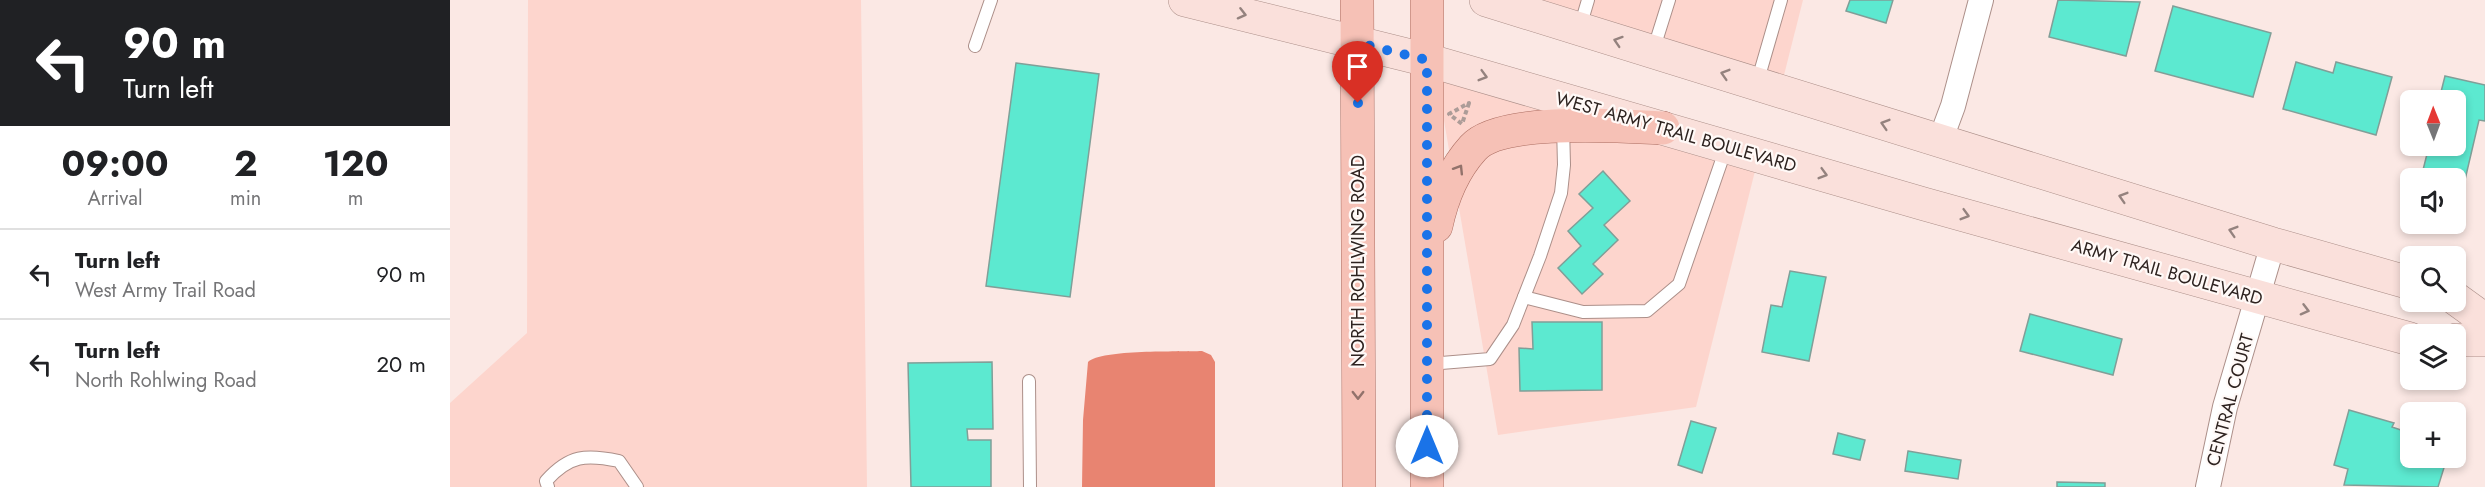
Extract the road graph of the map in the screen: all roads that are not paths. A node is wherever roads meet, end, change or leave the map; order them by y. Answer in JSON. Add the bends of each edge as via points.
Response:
{"nodes":[{"id":1,"x":991,"y":0,"type":"edge"},
{"id":2,"x":1185,"y":0,"type":"edge"},
{"id":3,"x":1357,"y":0,"type":"edge"},
{"id":4,"x":1427,"y":0,"type":"edge"},
{"id":5,"x":1486,"y":0,"type":"edge"},
{"id":6,"x":1669,"y":0,"type":"edge"},
{"id":7,"x":1781,"y":0,"type":"edge"},
{"id":8,"x":1981,"y":0,"type":"edge"},
{"id":9,"x":1583,"y":14,"type":"edge"},
{"id":10,"x":1358,"y":43,"type":"junction"},
{"id":11,"x":975,"y":46,"type":"dead end"},
{"id":12,"x":1653,"y":52,"type":"junction"},
{"id":13,"x":1427,"y":60,"type":"junction"},
{"id":14,"x":1757,"y":84,"type":"junction"},
{"id":15,"x":1563,"y":126,"type":"junction"},
{"id":16,"x":1663,"y":128,"type":"junction"},
{"id":17,"x":1940,"y":141,"type":"junction"},
{"id":18,"x":1726,"y":146,"type":"junction"},
{"id":19,"x":1924,"y":204,"type":"joint"},
{"id":20,"x":2273,"y":244,"type":"junction"},
{"id":21,"x":1427,"y":263,"type":"junction"},
{"id":22,"x":2400,"y":280,"type":"edge"},
{"id":23,"x":1524,"y":297,"type":"junction"},
{"id":24,"x":2257,"y":297,"type":"junction"},
{"id":25,"x":2466,"y":306,"type":"edge"},
{"id":26,"x":2485,"y":320,"type":"edge"},
{"id":27,"x":2400,"y":336,"type":"edge"},
{"id":28,"x":2466,"y":340,"type":"edge"},
{"id":29,"x":2485,"y":340,"type":"edge"},
{"id":30,"x":1427,"y":364,"type":"junction"},
{"id":31,"x":1029,"y":381,"type":"dead end"},
{"id":32,"x":548,"y":487,"type":"edge"},
{"id":33,"x":637,"y":487,"type":"edge"},
{"id":34,"x":1030,"y":487,"type":"edge"},
{"id":35,"x":1359,"y":487,"type":"edge"},
{"id":36,"x":1427,"y":487,"type":"edge"},
{"id":37,"x":2208,"y":487,"type":"edge"}],
"edges":[{"from":1,"to":11,"type":"lane"},
{"from":2,"to":10,"type":"main road","name":"WEST ARMY TRAIL BOULEVARD","one_way":true},
{"from":3,"to":10,"type":"main road","name":"NORTH ROHLWING ROAD"},
{"from":4,"to":13,"type":"main road"},
{"from":5,"to":9,"type":"main road"},
{"from":6,"to":12,"type":"lane"},
{"from":7,"to":14,"type":"lane"},
{"from":8,"to":17,"type":"street"},
{"from":12,"to":9,"type":"main road","one_way":true},
{"from":10,"to":13,"type":"main road","name":"WEST ARMY TRAIL BOULEVARD"},
{"from":10,"to":35,"type":"main road","name":"NORTH ROHLWING ROAD","one_way":true},
{"from":14,"to":12,"type":"main road","one_way":true},
{"from":13,"to":16,"type":"main road","name":"WEST ARMY TRAIL BOULEVARD","one_way":true},
{"from":13,"to":21,"type":"main road"},
{"from":17,"to":14,"type":"main road","one_way":true},
{"from":15,"to":16,"type":"main road"},
{"from":21,"to":15,"type":"main road","one_way":true,"via":[[1442,196],[1474,146],[1503,132]]},
{"from":15,"to":23,"type":"lane","via":[[1561,194]]},
{"from":16,"to":18,"type":"main road","name":"WEST ARMY TRAIL BOULEVARD"},
{"from":20,"to":17,"type":"main road","one_way":true},
{"from":18,"to":19,"type":"main road","name":"WEST ARMY TRAIL BOULEVARD","one_way":true},
{"from":18,"to":23,"type":"lane","via":[[1679,284],[1647,311],[1583,312]]},
{"from":19,"to":24,"type":"main road","name":"ARMY TRAIL BOULEVARD","one_way":true},
{"from":20,"to":22,"type":"main road"},
{"from":20,"to":24,"type":"street","name":"CENTRAL COURT"},
{"from":21,"to":30,"type":"main road"},
{"from":23,"to":30,"type":"lane","via":[[1513,325],[1490,359]]},
{"from":24,"to":27,"type":"main road","name":"ARMY TRAIL BOULEVARD","one_way":true},
{"from":24,"to":37,"type":"street","name":"CENTRAL COURT","via":[[2225,407]]},
{"from":25,"to":26,"type":"main road"},
{"from":28,"to":29,"type":"main road"},
{"from":30,"to":36,"type":"main road"},
{"from":31,"to":34,"type":"lane"},
{"from":32,"to":33,"type":"lane","via":[[546,481],[561,465],[593,456],[619,461]]}]}
